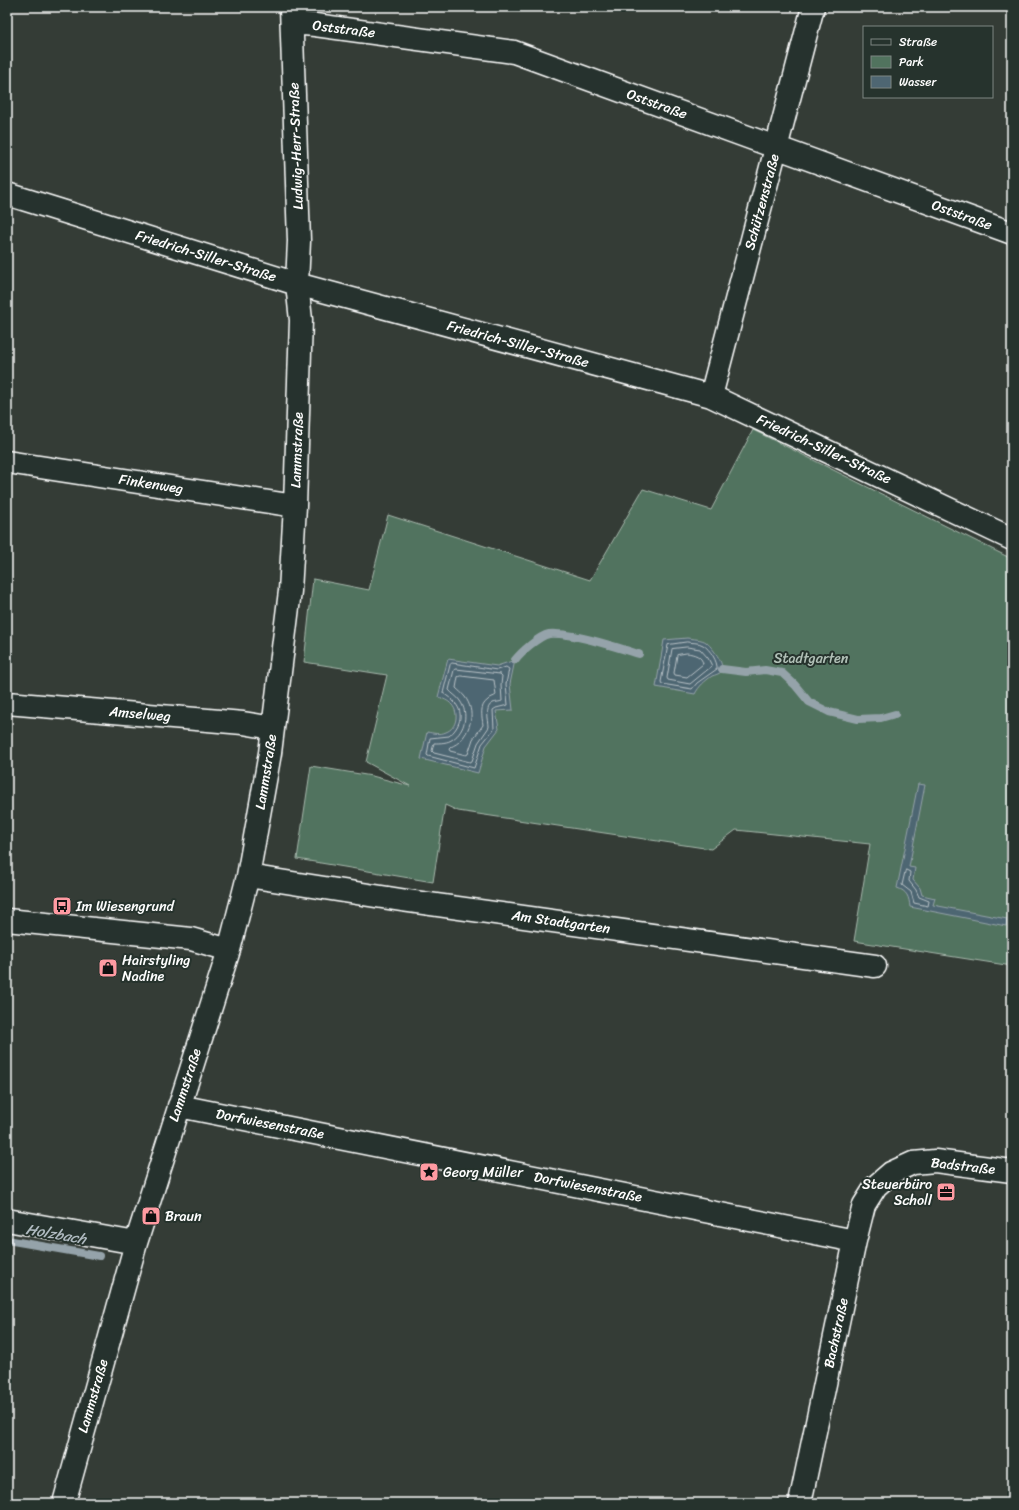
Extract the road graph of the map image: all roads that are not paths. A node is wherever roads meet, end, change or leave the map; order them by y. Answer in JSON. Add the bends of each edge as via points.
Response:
{"nodes":[{"id":1,"x":813,"y":7,"type":"edge"},
{"id":2,"x":291,"y":15,"type":"edge"},
{"id":3,"x":776,"y":148,"type":"junction"},
{"id":4,"x":7,"y":194,"type":"edge"},
{"id":5,"x":1012,"y":233,"type":"edge"},
{"id":6,"x":297,"y":284,"type":"junction"},
{"id":7,"x":711,"y":396,"type":"junction"},
{"id":8,"x":7,"y":462,"type":"edge"},
{"id":9,"x":295,"y":506,"type":"junction"},
{"id":10,"x":1012,"y":538,"type":"edge"},
{"id":11,"x":7,"y":703,"type":"edge"},
{"id":12,"x":273,"y":728,"type":"junction"},
{"id":13,"x":248,"y":876,"type":"junction"},
{"id":14,"x":7,"y":920,"type":"edge"},
{"id":15,"x":229,"y":950,"type":"junction"},
{"id":16,"x":875,"y":966,"type":"dead end"},
{"id":17,"x":179,"y":1106,"type":"junction"},
{"id":18,"x":1012,"y":1171,"type":"edge"},
{"id":19,"x":891,"y":1173,"type":"joint"},
{"id":20,"x":7,"y":1220,"type":"edge"},
{"id":21,"x":855,"y":1241,"type":"junction"},
{"id":22,"x":136,"y":1243,"type":"junction"},
{"id":23,"x":64,"y":1503,"type":"edge"},
{"id":24,"x":800,"y":1503,"type":"edge"}],
"edges":[{"from":1,"to":3,"type":"street","name":"Schützenstraße"},
{"from":2,"to":3,"type":"street","name":"Oststraße","via":[[315,24],[514,52]]},
{"from":2,"to":6,"type":"street","name":"Ludwig-Herr-Straße","via":[[299,241]]},
{"from":3,"to":5,"type":"street","name":"Oststraße"},
{"from":3,"to":7,"type":"street","name":"Schützenstraße"},
{"from":4,"to":6,"type":"street","name":"Friedrich-Siller-Straße"},
{"from":6,"to":7,"type":"street","name":"Friedrich-Siller-Straße"},
{"from":6,"to":9,"type":"street","name":"Lammstraße","via":[[301,320]]},
{"from":7,"to":10,"type":"street","name":"Friedrich-Siller-Straße"},
{"from":8,"to":9,"type":"street","name":"Finkenweg"},
{"from":9,"to":12,"type":"street","name":"Lammstraße","via":[[290,591]]},
{"from":11,"to":12,"type":"street","name":"Amselweg","via":[[243,723]]},
{"from":12,"to":13,"type":"street","name":"Lammstraße"},
{"from":13,"to":15,"type":"street","name":"Lammstraße"},
{"from":13,"to":16,"type":"street","name":"Am Stadtgarten","via":[[401,900]]},
{"from":14,"to":15,"type":"street","via":[[191,939]]},
{"from":15,"to":17,"type":"street","name":"Lammstraße"},
{"from":17,"to":21,"type":"street","name":"Dorfwiesenstraße"},
{"from":17,"to":22,"type":"street","name":"Lammstraße"},
{"from":18,"to":19,"type":"street","name":"Badstraße","via":[[935,1161],[913,1163]]},
{"from":19,"to":21,"type":"street","name":"Bachstraße","via":[[876,1186],[864,1205]]},
{"from":20,"to":22,"type":"street"},
{"from":21,"to":24,"type":"street","name":"Bachstraße"},
{"from":22,"to":23,"type":"street","name":"Lammstraße"}]}
